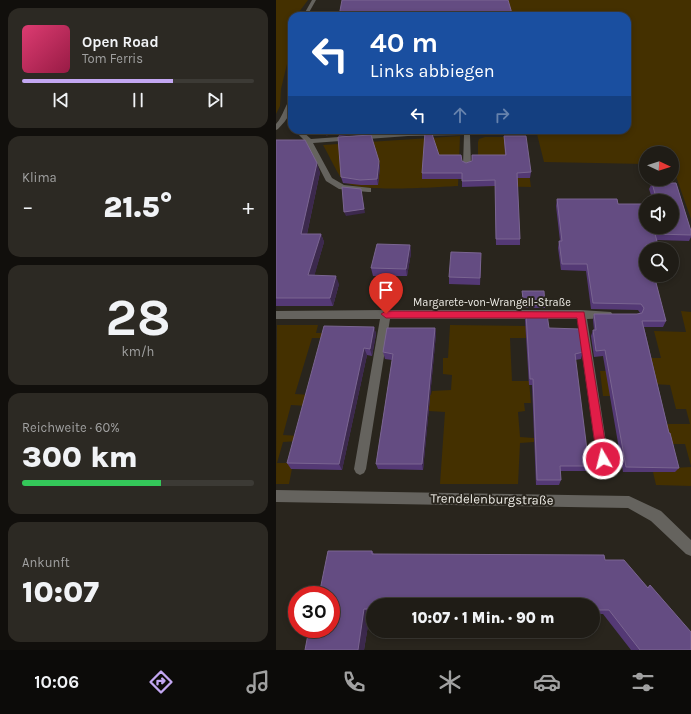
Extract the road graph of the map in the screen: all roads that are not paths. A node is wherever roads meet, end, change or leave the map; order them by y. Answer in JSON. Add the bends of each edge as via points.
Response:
{"nodes":[{"id":1,"x":314,"y":0,"type":"edge"},
{"id":2,"x":307,"y":12,"type":"edge"},
{"id":3,"x":288,"y":110,"type":"edge"},
{"id":4,"x":285,"y":118,"type":"junction"},
{"id":5,"x":288,"y":121,"type":"edge"},
{"id":6,"x":276,"y":128,"type":"edge"},
{"id":7,"x":301,"y":134,"type":"edge"},
{"id":8,"x":408,"y":134,"type":"edge"},
{"id":9,"x":467,"y":134,"type":"edge"},
{"id":10,"x":309,"y":141,"type":"junction"},
{"id":11,"x":467,"y":165,"type":"edge"},
{"id":12,"x":368,"y":190,"type":"dead end"},
{"id":13,"x":386,"y":314,"type":"junction"},
{"id":14,"x":581,"y":314,"type":"junction"},
{"id":15,"x":276,"y":315,"type":"edge"},
{"id":16,"x":620,"y":315,"type":"edge"},
{"id":17,"x":360,"y":468,"type":"dead end"},
{"id":18,"x":605,"y":474,"type":"dead end"},
{"id":19,"x":276,"y":496,"type":"edge"},
{"id":20,"x":691,"y":549,"type":"edge"}],
"edges":[{"from":1,"to":2,"type":"street"},
{"from":3,"to":4,"type":"street"},
{"from":4,"to":5,"type":"street"},
{"from":4,"to":6,"type":"street"},
{"from":7,"to":10,"type":"street"},
{"from":8,"to":10,"type":"street"},
{"from":9,"to":11,"type":"street"},
{"from":10,"to":12,"type":"street","via":[[329,179],[342,187]]},
{"from":13,"to":14,"type":"street","name":"Margarete-von-Wrangell-Straße"},
{"from":13,"to":15,"type":"street","name":"Margarete-von-Wrangell-Straße"},
{"from":13,"to":17,"type":"street"},
{"from":14,"to":16,"type":"street","name":"Margarete-von-Wrangell-Straße"},
{"from":14,"to":18,"type":"street"},
{"from":19,"to":20,"type":"street","name":"Trendelenburgstraße","via":[[629,502],[656,516]]}]}
